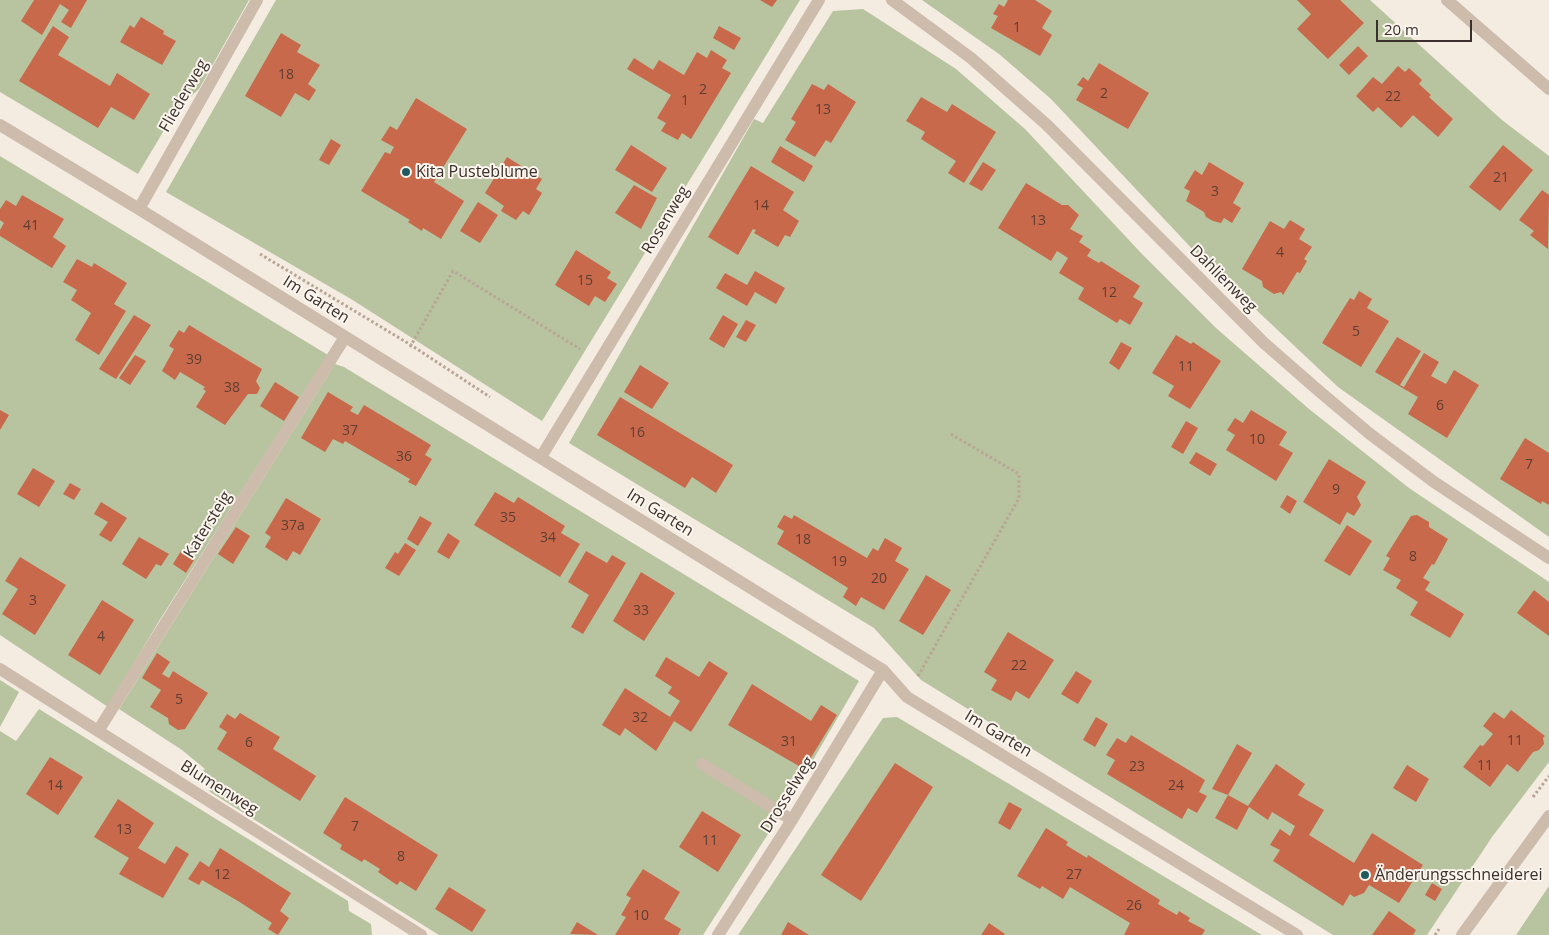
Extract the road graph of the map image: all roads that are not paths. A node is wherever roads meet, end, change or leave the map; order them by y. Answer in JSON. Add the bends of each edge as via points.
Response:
{"nodes":[{"id":1,"x":257,"y":0,"type":"edge"},
{"id":2,"x":819,"y":0,"type":"edge"},
{"id":3,"x":892,"y":0,"type":"edge"},
{"id":4,"x":1447,"y":0,"type":"edge"},
{"id":5,"x":1549,"y":89,"type":"edge"},
{"id":6,"x":0,"y":126,"type":"edge"},
{"id":7,"x":139,"y":209,"type":"junction"},
{"id":8,"x":345,"y":337,"type":"junction"},
{"id":9,"x":541,"y":458,"type":"junction"},
{"id":10,"x":1549,"y":558,"type":"edge"},
{"id":11,"x":0,"y":669,"type":"edge"},
{"id":12,"x":883,"y":670,"type":"junction"},
{"id":13,"x":98,"y":730,"type":"junction"},
{"id":14,"x":702,"y":764,"type":"dead end"},
{"id":15,"x":1549,"y":816,"type":"edge"},
{"id":16,"x":792,"y":820,"type":"junction"},
{"id":17,"x":420,"y":935,"type":"edge"},
{"id":18,"x":718,"y":935,"type":"edge"},
{"id":19,"x":1297,"y":935,"type":"edge"},
{"id":20,"x":1462,"y":935,"type":"edge"}],
"edges":[{"from":1,"to":7,"type":"street","name":"Fliederweg"},
{"from":2,"to":9,"type":"street","name":"Rosenweg"},
{"from":3,"to":10,"type":"street","name":"Dahlienweg","via":[[971,58],[1047,125],[1264,343],[1319,391],[1434,482]]},
{"from":4,"to":5,"type":"street"},
{"from":6,"to":7,"type":"street","name":"Im Garten"},
{"from":7,"to":8,"type":"street","name":"Im Garten"},
{"from":8,"to":9,"type":"street","name":"Im Garten"},
{"from":8,"to":13,"type":"street","name":"Katersteig"},
{"from":9,"to":12,"type":"street","name":"Im Garten"},
{"from":11,"to":13,"type":"street","name":"Blumenweg"},
{"from":12,"to":16,"type":"street","name":"Drosselweg"},
{"from":12,"to":19,"type":"street","name":"Im Garten","via":[[907,697]]},
{"from":13,"to":17,"type":"street","name":"Blumenweg"},
{"from":14,"to":16,"type":"street"},
{"from":15,"to":20,"type":"street"},
{"from":16,"to":18,"type":"street","name":"Drosselweg"}]}
